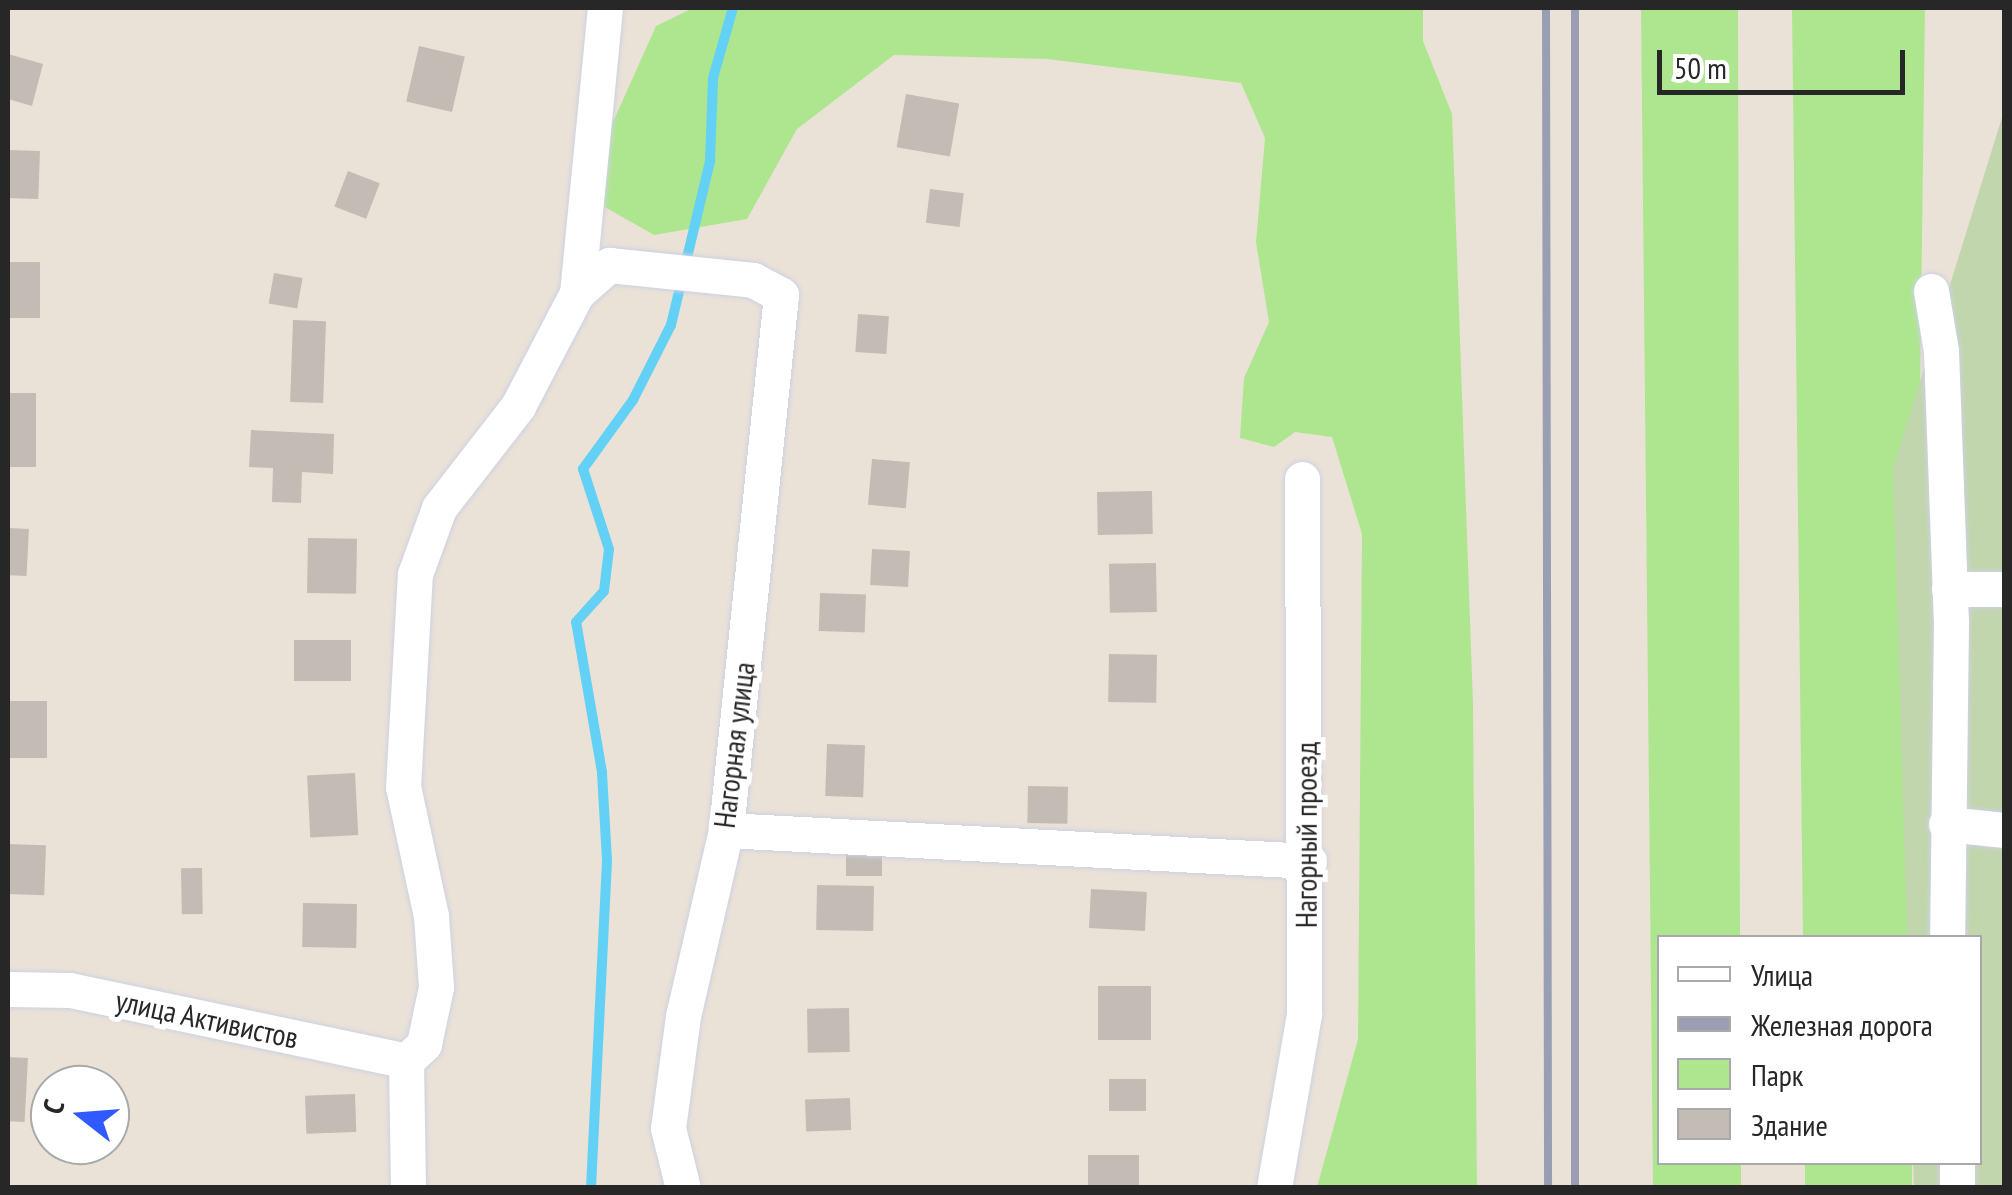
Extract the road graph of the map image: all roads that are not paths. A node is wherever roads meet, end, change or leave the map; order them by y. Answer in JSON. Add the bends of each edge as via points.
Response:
{"nodes":[{"id":1,"x":605,"y":8,"type":"edge"},
{"id":2,"x":1931,"y":291,"type":"dead end"},
{"id":3,"x":576,"y":293,"type":"junction"},
{"id":4,"x":1302,"y":479,"type":"dead end"},
{"id":5,"x":1950,"y":588,"type":"junction"},
{"id":6,"x":2004,"y":589,"type":"edge"},
{"id":7,"x":1946,"y":824,"type":"junction"},
{"id":8,"x":726,"y":830,"type":"junction"},
{"id":9,"x":2004,"y":830,"type":"edge"},
{"id":10,"x":1309,"y":860,"type":"junction"},
{"id":11,"x":1946,"y":935,"type":"edge"},
{"id":12,"x":8,"y":988,"type":"edge"},
{"id":13,"x":406,"y":1062,"type":"junction"},
{"id":14,"x":408,"y":1188,"type":"edge"},
{"id":15,"x":684,"y":1188,"type":"edge"},
{"id":16,"x":1274,"y":1188,"type":"edge"}],
"edges":[{"from":1,"to":3,"type":"street"},
{"from":2,"to":5,"type":"street","via":[[1941,351]]},
{"from":3,"to":8,"type":"street","name":"Нагорная улица","via":[[609,265],[768,283],[780,296]]},
{"from":3,"to":13,"type":"street","via":[[518,406],[439,508],[414,574],[403,787],[431,916],[436,987],[424,1044]]},
{"from":4,"to":10,"type":"street","name":"Нагорный проезд"},
{"from":5,"to":6,"type":"street"},
{"from":5,"to":7,"type":"street"},
{"from":7,"to":9,"type":"street"},
{"from":7,"to":11,"type":"street"},
{"from":8,"to":10,"type":"street"},
{"from":8,"to":15,"type":"street","name":"Нагорная улица","via":[[683,1016],[668,1128]]},
{"from":10,"to":16,"type":"street","name":"Нагорный проезд","via":[[1304,1014]]},
{"from":12,"to":13,"type":"street","name":"улица Активистов","via":[[70,990]]},
{"from":13,"to":14,"type":"street"}]}
